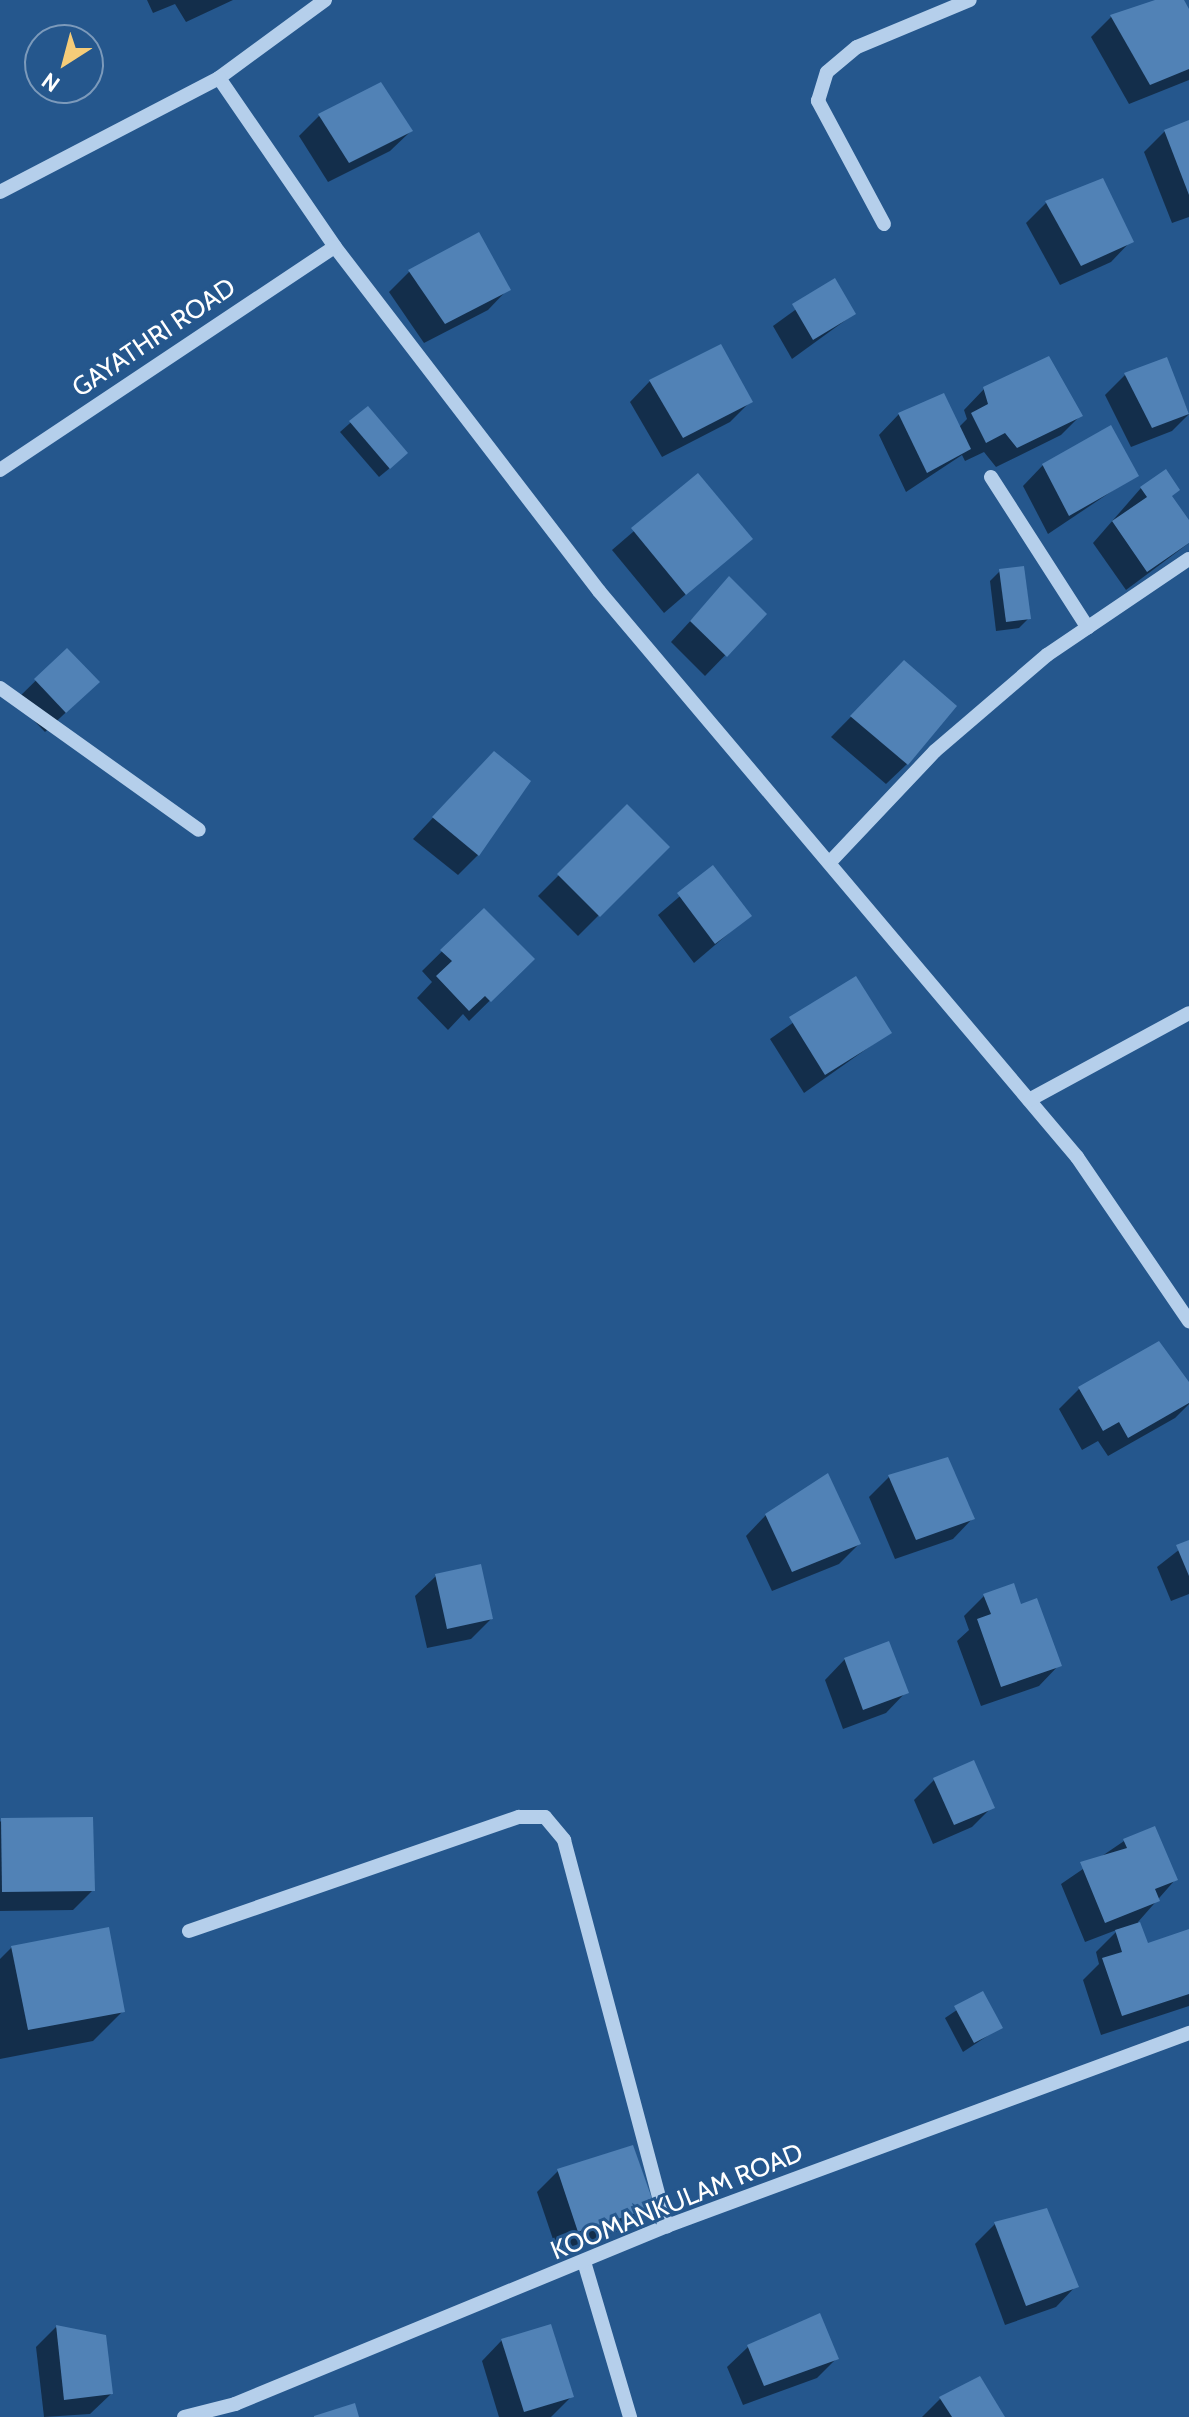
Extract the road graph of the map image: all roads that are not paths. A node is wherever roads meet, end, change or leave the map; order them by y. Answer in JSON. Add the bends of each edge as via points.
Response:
{"nodes":[{"id":1,"x":325,"y":0,"type":"edge"},
{"id":2,"x":970,"y":0,"type":"edge"},
{"id":3,"x":219,"y":78,"type":"junction"},
{"id":4,"x":0,"y":192,"type":"edge"},
{"id":5,"x":884,"y":224,"type":"dead end"},
{"id":6,"x":335,"y":247,"type":"junction"},
{"id":7,"x":0,"y":470,"type":"edge"},
{"id":8,"x":991,"y":477,"type":"dead end"},
{"id":9,"x":1189,"y":559,"type":"edge"},
{"id":10,"x":1088,"y":628,"type":"junction"},
{"id":11,"x":0,"y":688,"type":"edge"},
{"id":12,"x":199,"y":830,"type":"dead end"},
{"id":13,"x":831,"y":861,"type":"junction"},
{"id":14,"x":1189,"y":1013,"type":"edge"},
{"id":15,"x":1029,"y":1100,"type":"junction"},
{"id":16,"x":1189,"y":1321,"type":"edge"},
{"id":17,"x":189,"y":1931,"type":"dead end"},
{"id":18,"x":1189,"y":2033,"type":"edge"},
{"id":19,"x":667,"y":2226,"type":"junction"},
{"id":20,"x":585,"y":2265,"type":"junction"},
{"id":21,"x":184,"y":2417,"type":"edge"},
{"id":22,"x":630,"y":2417,"type":"edge"}],
"edges":[{"from":1,"to":3,"type":"street"},
{"from":2,"to":5,"type":"street","via":[[857,47],[827,72],[818,101]]},
{"from":3,"to":4,"type":"street"},
{"from":3,"to":6,"type":"street"},
{"from":6,"to":7,"type":"street","name":"GAYATHRI ROAD"},
{"from":6,"to":13,"type":"street","via":[[599,591]]},
{"from":8,"to":10,"type":"street"},
{"from":9,"to":10,"type":"street"},
{"from":10,"to":13,"type":"street","via":[[935,751]]},
{"from":11,"to":12,"type":"street"},
{"from":13,"to":15,"type":"street"},
{"from":14,"to":15,"type":"street"},
{"from":15,"to":16,"type":"street"},
{"from":17,"to":19,"type":"street","via":[[519,1817],[545,1817],[564,1840]]},
{"from":18,"to":19,"type":"street","name":"KOOMANKULAM ROAD"},
{"from":19,"to":20,"type":"street","name":"KOOMANKULAM ROAD"},
{"from":20,"to":21,"type":"street","name":"KOOMANKULAM ROAD","via":[[235,2404]]},
{"from":20,"to":22,"type":"street"}]}
